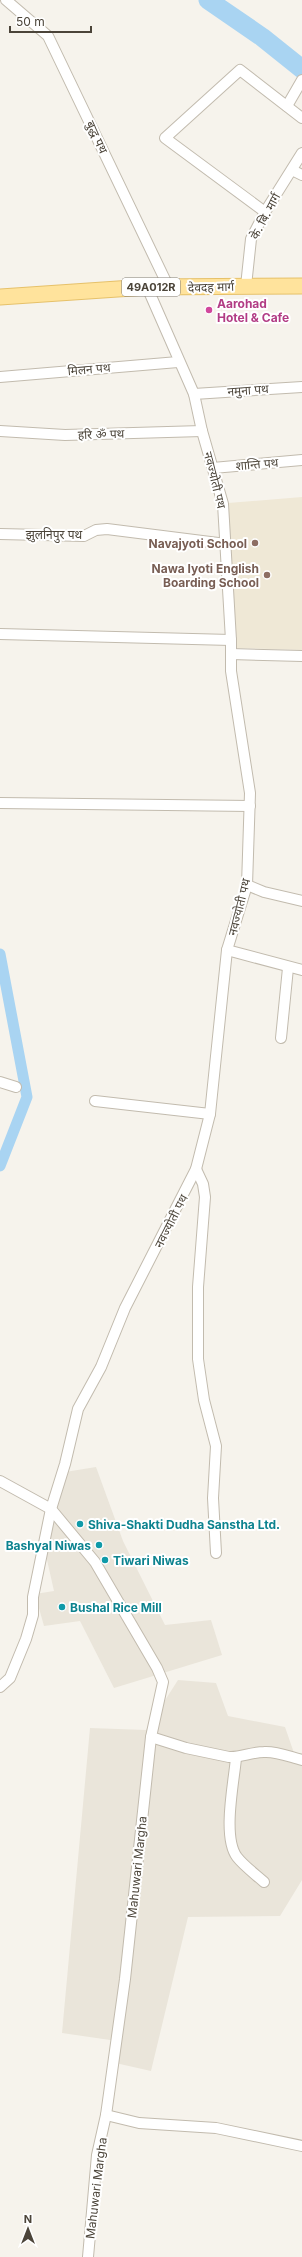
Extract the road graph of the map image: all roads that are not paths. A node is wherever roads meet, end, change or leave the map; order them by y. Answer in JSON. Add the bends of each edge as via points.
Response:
{"nodes":[{"id":1,"x":6,"y":0,"type":"edge"},
{"id":2,"x":302,"y":80,"type":"edge"},
{"id":3,"x":287,"y":106,"type":"junction"},
{"id":4,"x":302,"y":118,"type":"edge"},
{"id":5,"x":302,"y":153,"type":"edge"},
{"id":6,"x":292,"y":170,"type":"junction"},
{"id":7,"x":302,"y":175,"type":"edge"},
{"id":8,"x":265,"y":212,"type":"junction"},
{"id":9,"x":246,"y":286,"type":"junction"},
{"id":10,"x":302,"y":286,"type":"edge"},
{"id":11,"x":147,"y":287,"type":"junction"},
{"id":12,"x":169,"y":288,"type":"junction"},
{"id":13,"x":0,"y":297,"type":"edge"},
{"id":14,"x":178,"y":362,"type":"junction"},
{"id":15,"x":0,"y":377,"type":"edge"},
{"id":16,"x":302,"y":386,"type":"edge"},
{"id":17,"x":194,"y":394,"type":"junction"},
{"id":18,"x":0,"y":431,"type":"edge"},
{"id":19,"x":202,"y":431,"type":"junction"},
{"id":20,"x":302,"y":460,"type":"edge"},
{"id":21,"x":213,"y":468,"type":"junction"},
{"id":22,"x":0,"y":534,"type":"edge"},
{"id":23,"x":226,"y":544,"type":"junction"},
{"id":24,"x":0,"y":634,"type":"edge"},
{"id":25,"x":231,"y":640,"type":"junction"},
{"id":26,"x":231,"y":654,"type":"junction"},
{"id":27,"x":302,"y":656,"type":"edge"},
{"id":28,"x":0,"y":803,"type":"edge"},
{"id":29,"x":250,"y":806,"type":"junction"},
{"id":30,"x":247,"y":885,"type":"junction"},
{"id":31,"x":302,"y":901,"type":"edge"},
{"id":32,"x":227,"y":950,"type":"junction"},
{"id":33,"x":288,"y":968,"type":"junction"},
{"id":34,"x":302,"y":970,"type":"edge"},
{"id":35,"x":281,"y":1038,"type":"dead end"},
{"id":36,"x":0,"y":1082,"type":"edge"},
{"id":37,"x":16,"y":1086,"type":"dead end"},
{"id":38,"x":95,"y":1101,"type":"dead end"},
{"id":39,"x":210,"y":1114,"type":"junction"},
{"id":40,"x":196,"y":1169,"type":"junction"},
{"id":41,"x":0,"y":1481,"type":"edge"},
{"id":42,"x":51,"y":1508,"type":"junction"},
{"id":43,"x":216,"y":1553,"type":"dead end"},
{"id":44,"x":0,"y":1687,"type":"edge"},
{"id":45,"x":151,"y":1737,"type":"junction"},
{"id":46,"x":236,"y":1758,"type":"junction"},
{"id":47,"x":302,"y":1760,"type":"edge"},
{"id":48,"x":264,"y":1882,"type":"dead end"},
{"id":49,"x":106,"y":2115,"type":"junction"},
{"id":50,"x":302,"y":2146,"type":"edge"},
{"id":51,"x":88,"y":2257,"type":"edge"}],
"edges":[{"from":1,"to":12,"type":"street","name":"बुद्ध पथ","via":[[48,36]]},
{"from":2,"to":3,"type":"street"},
{"from":3,"to":4,"type":"street"},
{"from":3,"to":8,"type":"street","via":[[240,70],[165,138]]},
{"from":5,"to":6,"type":"street","name":"के. बि. मार्ग"},
{"from":6,"to":7,"type":"street"},
{"from":6,"to":8,"type":"street","name":"के. बि. मार्ग"},
{"from":8,"to":9,"type":"street","name":"के. बि. मार्ग","via":[[251,239]]},
{"from":9,"to":10,"type":"main road","name":"देवदह मार्ग","number":"49A012R"},
{"from":9,"to":12,"type":"main road","name":"देवदह मार्ग","number":"49A012R"},
{"from":11,"to":12,"type":"main road","name":"देवदह मार्ग","number":"49A012R"},
{"from":11,"to":13,"type":"main road","name":"देवदह मार्ग","number":"49A012R"},
{"from":11,"to":14,"type":"street","name":"नवज्योती पथ"},
{"from":14,"to":15,"type":"street","name":"मिलन पथ"},
{"from":14,"to":17,"type":"street","name":"नवज्योती पथ"},
{"from":16,"to":17,"type":"street","name":"नमुना पथ"},
{"from":17,"to":19,"type":"street","name":"नवज्योती पथ"},
{"from":18,"to":19,"type":"street","name":"हरि ॐ पथ","via":[[65,435]]},
{"from":19,"to":21,"type":"street","name":"नवज्योती पथ"},
{"from":20,"to":21,"type":"street","name":"शान्ति पथ"},
{"from":21,"to":23,"type":"street","name":"नवज्योती पथ","via":[[223,504]]},
{"from":22,"to":23,"type":"street","name":"झुलनिपुर पथ","via":[[84,536],[108,529]]},
{"from":23,"to":25,"type":"street","name":"नवज्योती पथ"},
{"from":24,"to":25,"type":"street"},
{"from":25,"to":26,"type":"street","name":"नवज्योती पथ"},
{"from":26,"to":27,"type":"street"},
{"from":26,"to":29,"type":"street","name":"नवज्योती पथ","via":[[231,671],[248,771]]},
{"from":28,"to":29,"type":"street"},
{"from":29,"to":30,"type":"street","name":"नवज्योती पथ"},
{"from":30,"to":31,"type":"street"},
{"from":30,"to":32,"type":"street","name":"नवज्योती पथ"},
{"from":32,"to":33,"type":"street"},
{"from":32,"to":39,"type":"street","name":"नवज्योती पथ"},
{"from":33,"to":34,"type":"street"},
{"from":33,"to":35,"type":"street"},
{"from":36,"to":37,"type":"street"},
{"from":38,"to":39,"type":"street"},
{"from":39,"to":40,"type":"street","name":"नवज्योती पथ"},
{"from":40,"to":42,"type":"street","name":"नवज्योती पथ","via":[[125,1308],[101,1367],[78,1409]]},
{"from":40,"to":43,"type":"street","via":[[203,1184],[205,1197],[198,1287],[198,1359],[204,1400],[216,1446],[213,1498]]},
{"from":41,"to":42,"type":"street"},
{"from":42,"to":44,"type":"street","name":"नवज्योती पथ","via":[[26,1639],[10,1678]]},
{"from":42,"to":45,"type":"street","name":"Mahuwari Margha","via":[[95,1562],[157,1668],[162,1682]]},
{"from":45,"to":46,"type":"street","via":[[186,1748]]},
{"from":45,"to":49,"type":"street","name":"Mahuwari Margha","via":[[125,1979]]},
{"from":46,"to":47,"type":"street","via":[[246,1753],[266,1752]]},
{"from":46,"to":48,"type":"street","via":[[231,1805],[232,1846],[236,1856]]},
{"from":49,"to":50,"type":"street","via":[[139,2123],[216,2128]]},
{"from":49,"to":51,"type":"street","name":"Mahuwari Margha","via":[[97,2156]]}]}
